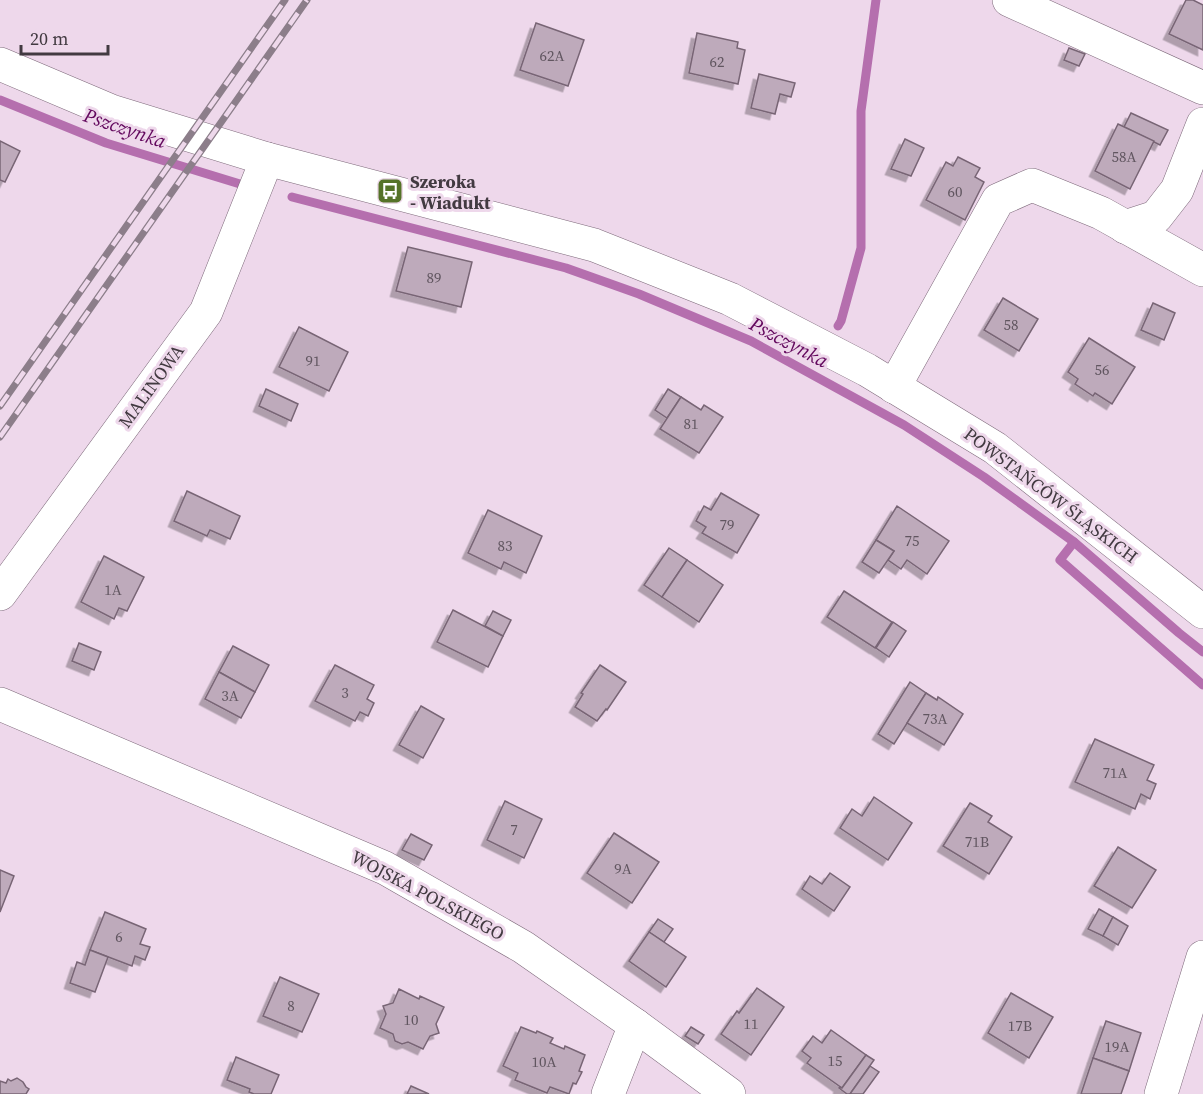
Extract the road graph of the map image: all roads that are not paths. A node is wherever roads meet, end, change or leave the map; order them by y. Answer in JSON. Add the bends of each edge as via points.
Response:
{"nodes":[{"id":1,"x":1009,"y":0,"type":"edge"},
{"id":2,"x":0,"y":64,"type":"edge"},
{"id":3,"x":1203,"y":88,"type":"edge"},
{"id":4,"x":1203,"y":124,"type":"edge"},
{"id":5,"x":267,"y":159,"type":"junction"},
{"id":6,"x":1125,"y":227,"type":"junction"},
{"id":7,"x":1203,"y":270,"type":"edge"},
{"id":8,"x":894,"y":387,"type":"junction"},
{"id":9,"x":0,"y":594,"type":"edge"},
{"id":10,"x":1203,"y":612,"type":"edge"},
{"id":11,"x":0,"y":704,"type":"edge"},
{"id":12,"x":1203,"y":957,"type":"edge"},
{"id":13,"x":635,"y":1025,"type":"junction"},
{"id":14,"x":608,"y":1094,"type":"edge"},
{"id":15,"x":729,"y":1094,"type":"edge"},
{"id":16,"x":1161,"y":1094,"type":"edge"}],
"edges":[{"from":1,"to":3,"type":"street"},
{"from":2,"to":5,"type":"street","name":"POWSTAŃCÓW ŚLĄSKICH","via":[[111,111]]},
{"from":4,"to":6,"type":"street","via":[[1177,190],[1156,217]]},
{"from":5,"to":8,"type":"street","name":"POWSTAŃCÓW ŚLĄSKICH","via":[[594,245],[730,299]]},
{"from":5,"to":9,"type":"street","name":"MALINOWA","via":[[206,312]]},
{"from":6,"to":7,"type":"street"},
{"from":6,"to":8,"type":"street","via":[[1032,185],[998,200]]},
{"from":8,"to":10,"type":"street","name":"POWSTAŃCÓW ŚLĄSKICH","via":[[995,448]]},
{"from":11,"to":13,"type":"street","name":"WOJSKA POLSKIEGO","via":[[384,868],[523,946]]},
{"from":12,"to":16,"type":"street"},
{"from":13,"to":14,"type":"street"},
{"from":13,"to":15,"type":"street","name":"WOJSKA POLSKIEGO"}]}
